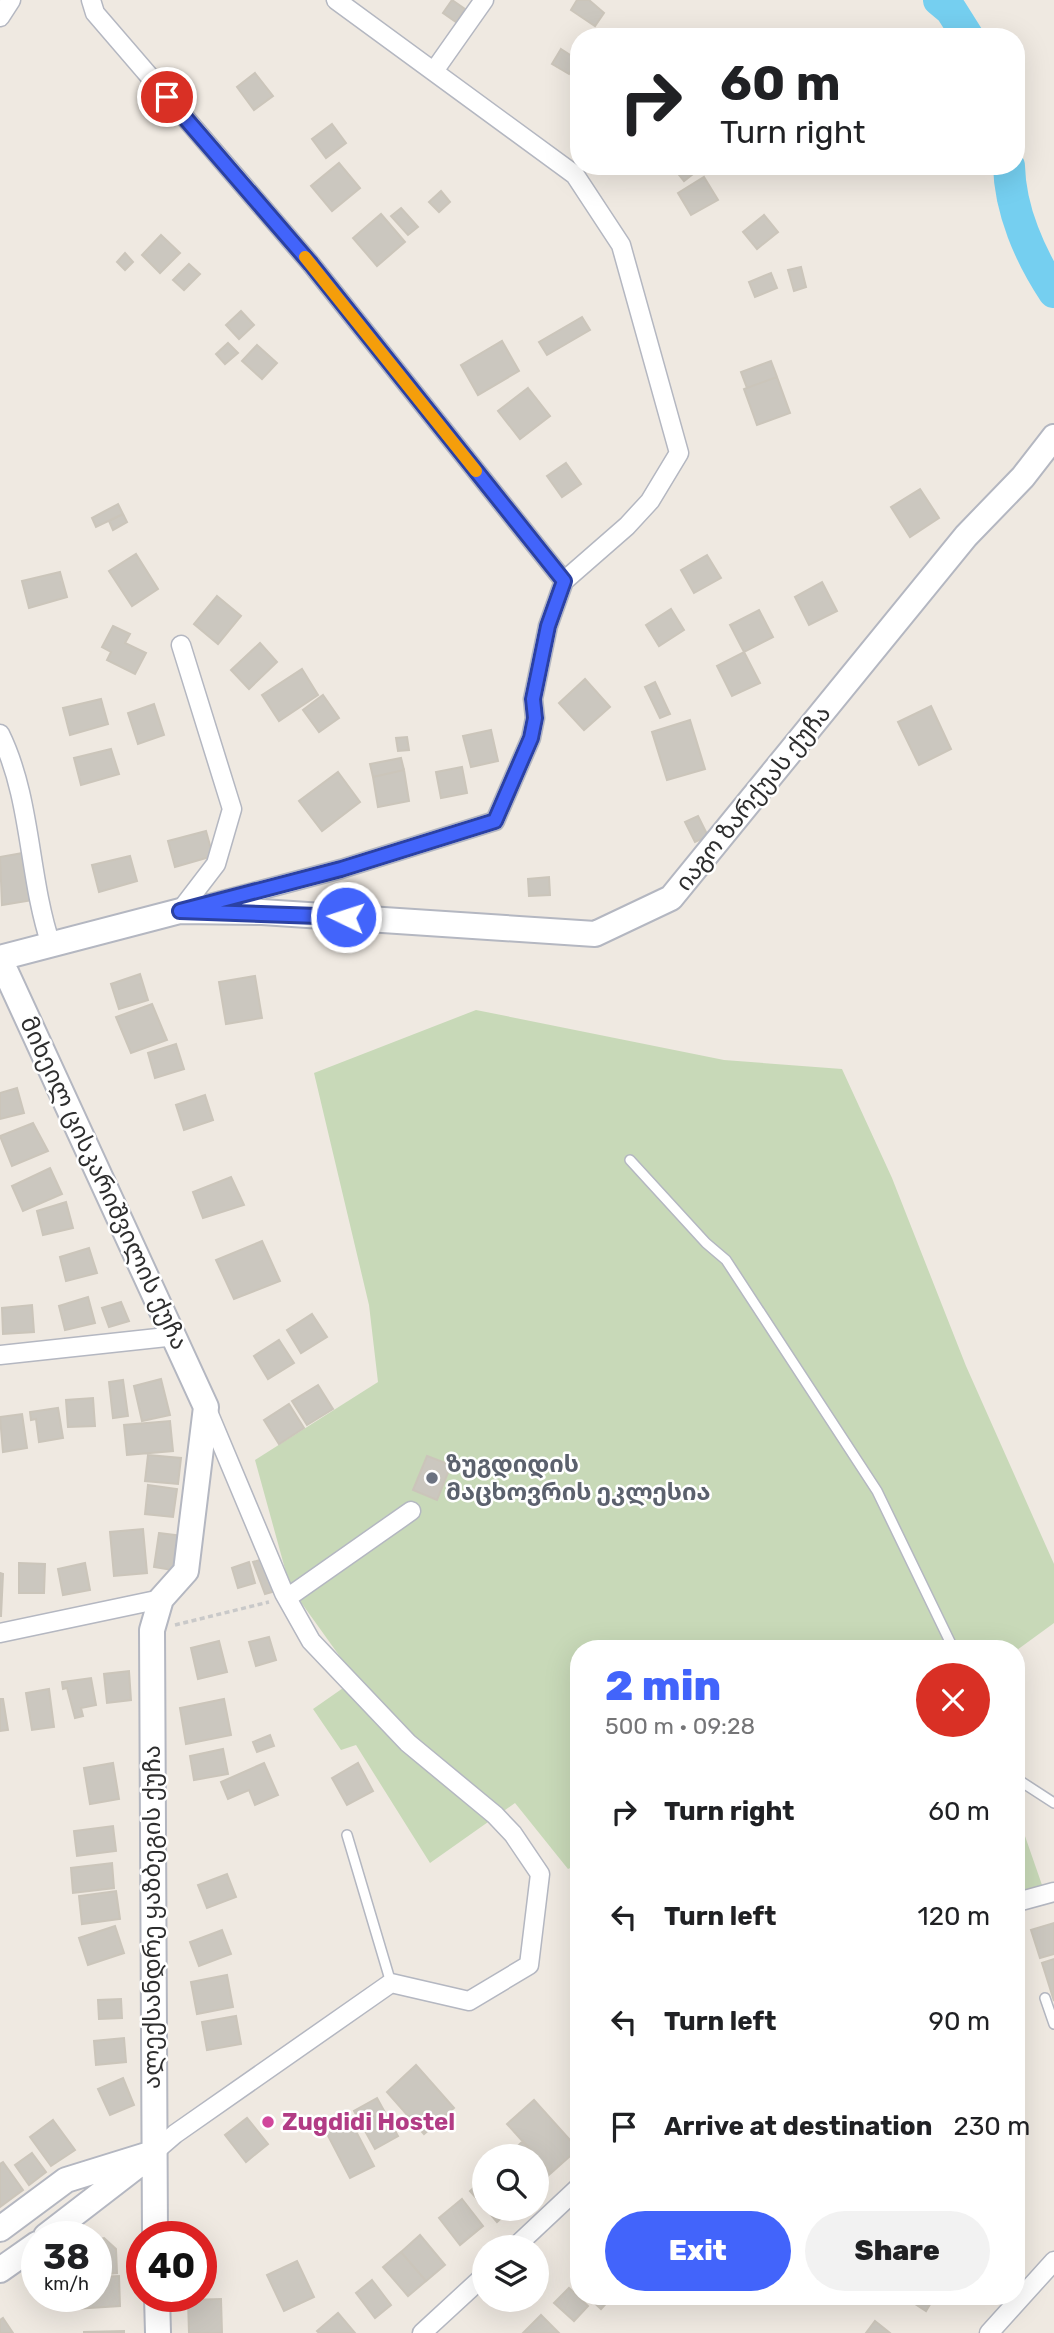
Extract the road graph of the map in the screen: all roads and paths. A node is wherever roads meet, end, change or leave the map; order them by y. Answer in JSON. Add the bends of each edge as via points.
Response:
{"nodes":[{"id":1,"x":11,"y":0,"type":"edge"},
{"id":2,"x":92,"y":0,"type":"edge"},
{"id":3,"x":336,"y":0,"type":"edge"},
{"id":4,"x":484,"y":0,"type":"edge"},
{"id":5,"x":0,"y":17,"type":"edge"},
{"id":6,"x":434,"y":71,"type":"junction"},
{"id":7,"x":570,"y":171,"type":"edge"},
{"id":8,"x":575,"y":175,"type":"edge"},
{"id":9,"x":1054,"y":437,"type":"edge"},
{"id":10,"x":564,"y":581,"type":"junction"},
{"id":11,"x":181,"y":645,"type":"dead end"},
{"id":12,"x":0,"y":734,"type":"edge"},
{"id":13,"x":180,"y":911,"type":"junction"},
{"id":14,"x":51,"y":944,"type":"junction"},
{"id":15,"x":0,"y":959,"type":"edge"},
{"id":16,"x":631,"y":1160,"type":"dead end"},
{"id":17,"x":176,"y":1336,"type":"junction"},
{"id":18,"x":0,"y":1354,"type":"edge"},
{"id":19,"x":206,"y":1407,"type":"junction"},
{"id":20,"x":411,"y":1511,"type":"dead end"},
{"id":21,"x":287,"y":1598,"type":"junction"},
{"id":22,"x":161,"y":1599,"type":"junction"},
{"id":23,"x":152,"y":1630,"type":"junction"},
{"id":24,"x":0,"y":1633,"type":"edge"},
{"id":25,"x":949,"y":1640,"type":"edge"},
{"id":26,"x":1025,"y":1784,"type":"edge"},
{"id":27,"x":1054,"y":1803,"type":"edge"},
{"id":28,"x":347,"y":1835,"type":"dead end"},
{"id":29,"x":1054,"y":1892,"type":"edge"},
{"id":30,"x":1025,"y":1900,"type":"edge"},
{"id":31,"x":391,"y":1983,"type":"junction"},
{"id":32,"x":1045,"y":1998,"type":"dead end"},
{"id":33,"x":1054,"y":2024,"type":"edge"},
{"id":34,"x":153,"y":2153,"type":"junction"},
{"id":35,"x":570,"y":2195,"type":"edge"},
{"id":36,"x":65,"y":2221,"type":"edge"},
{"id":37,"x":155,"y":2221,"type":"edge"},
{"id":38,"x":0,"y":2230,"type":"edge"},
{"id":39,"x":527,"y":2235,"type":"edge"},
{"id":40,"x":21,"y":2255,"type":"edge"},
{"id":41,"x":1054,"y":2261,"type":"edge"},
{"id":42,"x":0,"y":2270,"type":"edge"},
{"id":43,"x":472,"y":2287,"type":"edge"},
{"id":44,"x":1025,"y":2293,"type":"edge"},
{"id":45,"x":1014,"y":2305,"type":"edge"},
{"id":46,"x":157,"y":2312,"type":"edge"},
{"id":47,"x":158,"y":2333,"type":"edge"},
{"id":48,"x":422,"y":2333,"type":"edge"},
{"id":49,"x":989,"y":2333,"type":"edge"}],
"edges":[{"from":1,"to":5,"type":"street"},
{"from":2,"to":10,"type":"street","via":[[95,13],[311,264]]},
{"from":3,"to":6,"type":"street"},
{"from":4,"to":6,"type":"street"},
{"from":6,"to":7,"type":"street"},
{"from":8,"to":10,"type":"street","via":[[621,245],[679,453],[650,501]]},
{"from":9,"to":13,"type":"street","name":"იაგო ზარქუას ქუჩა","via":[[966,536],[671,898],[595,934],[262,912]]},
{"from":10,"to":13,"type":"street","via":[[548,626],[533,699],[531,738],[495,821],[341,869]]},
{"from":11,"to":13,"type":"street","via":[[232,809],[216,864]]},
{"from":12,"to":14,"type":"street","via":[[25,820]]},
{"from":13,"to":14,"type":"street","name":"იაგო ზარქუას ქუჩა"},
{"from":14,"to":15,"type":"street","name":"იაგო ზარქუას ქუჩა"},
{"from":15,"to":17,"type":"street","name":"მიხეილ ცისკარიშვილის ქუჩა"},
{"from":16,"to":25,"type":"lane","via":[[726,1260],[877,1491]]},
{"from":17,"to":18,"type":"street"},
{"from":17,"to":19,"type":"street","name":"მიხეილ ცისკარიშვილის ქუჩა"},
{"from":19,"to":21,"type":"street"},
{"from":19,"to":22,"type":"street","via":[[186,1571]]},
{"from":20,"to":21,"type":"street"},
{"from":21,"to":23,"type":"path"},
{"from":21,"to":31,"type":"street","via":[[312,1641],[408,1743],[495,1815],[540,1874],[529,1965],[469,2001]]},
{"from":22,"to":23,"type":"street","name":"ალექსანდრე ყაზბეგის ქუჩა"},
{"from":22,"to":24,"type":"street"},
{"from":23,"to":34,"type":"street","name":"ალექსანდრე ყაზბეგის ქუჩა"},
{"from":26,"to":27,"type":"lane"},
{"from":28,"to":31,"type":"lane"},
{"from":29,"to":30,"type":"street"},
{"from":31,"to":34,"type":"street"},
{"from":32,"to":33,"type":"lane"},
{"from":34,"to":36,"type":"street"},
{"from":34,"to":37,"type":"street","name":"ალექსანდრე ყაზბეგის ქუჩა"},
{"from":34,"to":38,"type":"street","via":[[66,2180]]},
{"from":35,"to":39,"type":"street"},
{"from":40,"to":42,"type":"street"},
{"from":41,"to":44,"type":"street"},
{"from":43,"to":48,"type":"street"},
{"from":45,"to":49,"type":"street"},
{"from":46,"to":47,"type":"street"}]}
